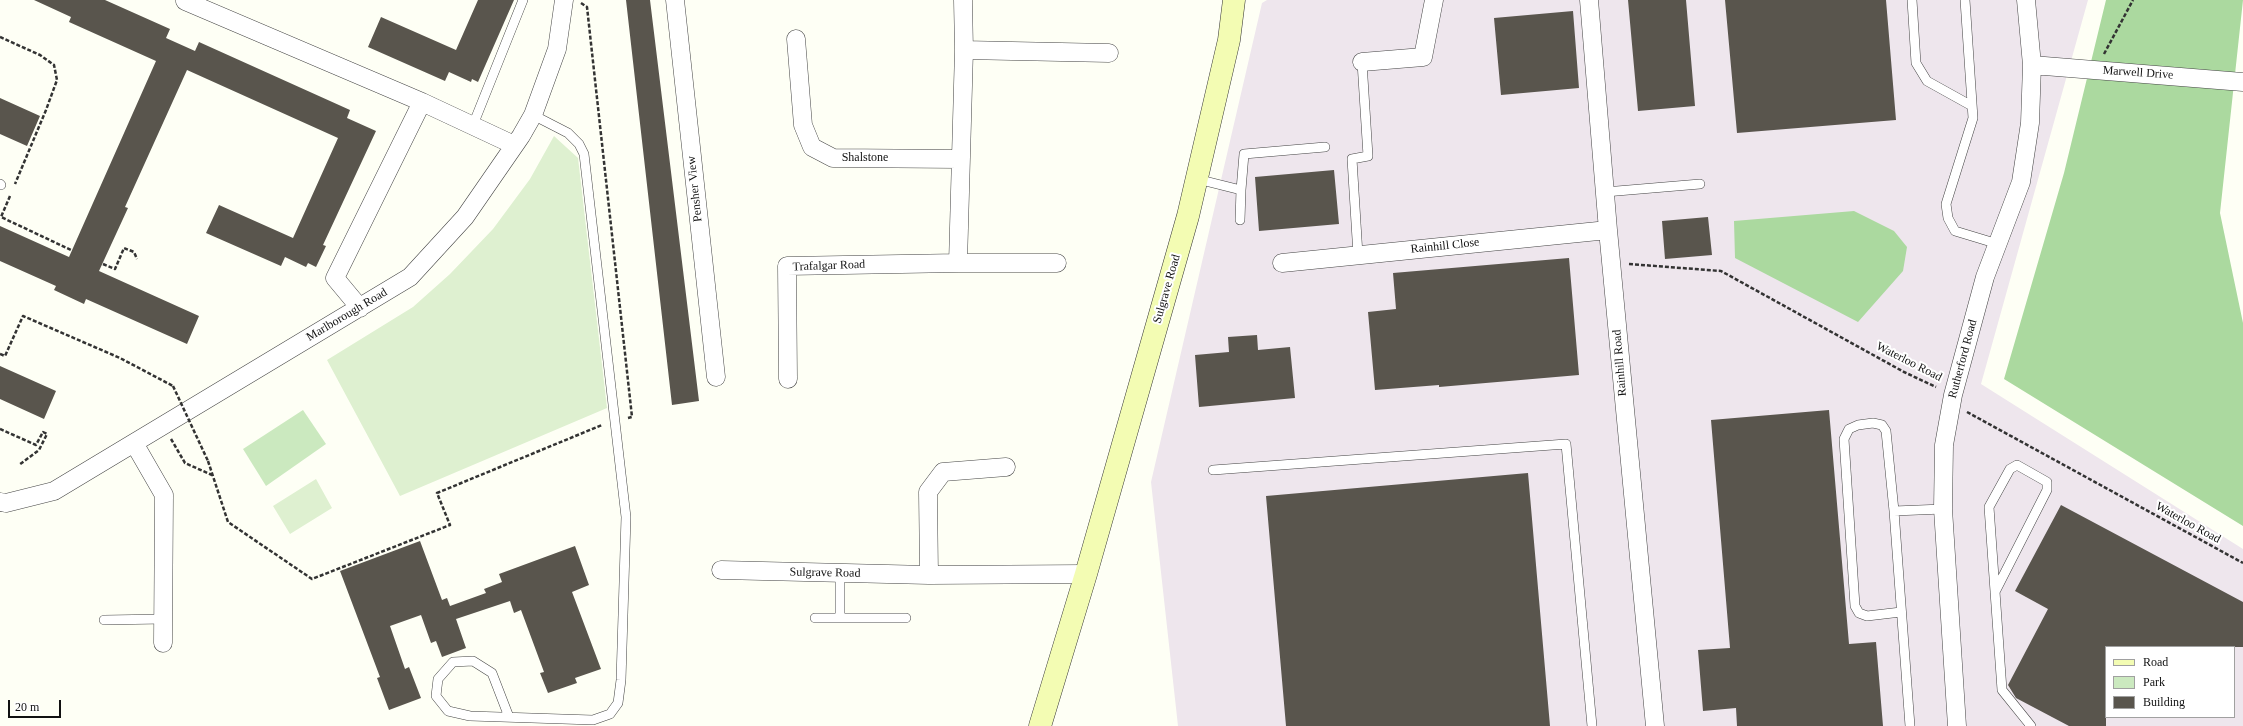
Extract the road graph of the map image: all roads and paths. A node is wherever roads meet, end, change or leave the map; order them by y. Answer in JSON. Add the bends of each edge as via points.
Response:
{"nodes":[{"id":1,"x":523,"y":0,"type":"edge"},
{"id":2,"x":564,"y":0,"type":"edge"},
{"id":3,"x":576,"y":0,"type":"edge"},
{"id":4,"x":675,"y":0,"type":"edge"},
{"id":5,"x":963,"y":0,"type":"edge"},
{"id":6,"x":1234,"y":0,"type":"edge"},
{"id":7,"x":1434,"y":0,"type":"edge"},
{"id":8,"x":1589,"y":0,"type":"edge"},
{"id":9,"x":1912,"y":0,"type":"edge"},
{"id":10,"x":1965,"y":0,"type":"edge"},
{"id":11,"x":2026,"y":0,"type":"edge"},
{"id":12,"x":2133,"y":0,"type":"edge"},
{"id":13,"x":185,"y":1,"type":"edge"},
{"id":14,"x":0,"y":37,"type":"edge"},
{"id":15,"x":796,"y":39,"type":"dead end"},
{"id":16,"x":964,"y":50,"type":"junction"},
{"id":17,"x":1109,"y":53,"type":"dead end"},
{"id":18,"x":1362,"y":62,"type":"joint"},
{"id":19,"x":2032,"y":65,"type":"junction"},
{"id":20,"x":2095,"y":70,"type":"junction"},
{"id":21,"x":2243,"y":82,"type":"edge"},
{"id":22,"x":422,"y":102,"type":"junction"},
{"id":23,"x":1972,"y":106,"type":"junction"},
{"id":24,"x":534,"y":115,"type":"junction"},
{"id":25,"x":473,"y":125,"type":"junction"},
{"id":26,"x":514,"y":145,"type":"junction"},
{"id":27,"x":1325,"y":147,"type":"dead end"},
{"id":28,"x":960,"y":159,"type":"junction"},
{"id":29,"x":1197,"y":179,"type":"junction"},
{"id":30,"x":1700,"y":184,"type":"dead end"},
{"id":31,"x":1241,"y":190,"type":"junction"},
{"id":32,"x":1605,"y":192,"type":"junction"},
{"id":33,"x":1240,"y":220,"type":"dead end"},
{"id":34,"x":1608,"y":230,"type":"junction"},
{"id":35,"x":1998,"y":244,"type":"junction"},
{"id":36,"x":71,"y":250,"type":"dead end"},
{"id":37,"x":1358,"y":255,"type":"junction"},
{"id":38,"x":138,"y":258,"type":"dead end"},
{"id":39,"x":958,"y":263,"type":"junction"},
{"id":40,"x":1282,"y":263,"type":"dead end"},
{"id":41,"x":1611,"y":263,"type":"junction"},
{"id":42,"x":102,"y":264,"type":"dead end"},
{"id":43,"x":1057,"y":264,"type":"dead end"},
{"id":44,"x":360,"y":308,"type":"junction"},
{"id":45,"x":0,"y":354,"type":"edge"},
{"id":46,"x":716,"y":378,"type":"dead end"},
{"id":47,"x":788,"y":379,"type":"dead end"},
{"id":48,"x":1953,"y":395,"type":"junction"},
{"id":49,"x":614,"y":420,"type":"junction"},
{"id":50,"x":164,"y":426,"type":"junction"},
{"id":51,"x":0,"y":429,"type":"edge"},
{"id":52,"x":134,"y":443,"type":"junction"},
{"id":53,"x":19,"y":466,"type":"dead end"},
{"id":54,"x":1006,"y":467,"type":"dead end"},
{"id":55,"x":1213,"y":470,"type":"dead end"},
{"id":56,"x":213,"y":475,"type":"junction"},
{"id":57,"x":0,"y":502,"type":"edge"},
{"id":58,"x":1943,"y":509,"type":"junction"},
{"id":59,"x":1894,"y":511,"type":"junction"},
{"id":60,"x":2243,"y":563,"type":"edge"},
{"id":61,"x":721,"y":570,"type":"dead end"},
{"id":62,"x":840,"y":573,"type":"junction"},
{"id":63,"x":1086,"y":574,"type":"junction"},
{"id":64,"x":929,"y":575,"type":"junction"},
{"id":65,"x":1995,"y":592,"type":"junction"},
{"id":66,"x":1901,"y":612,"type":"junction"},
{"id":67,"x":814,"y":618,"type":"dead end"},
{"id":68,"x":840,"y":618,"type":"junction"},
{"id":69,"x":906,"y":618,"type":"dead end"},
{"id":70,"x":104,"y":620,"type":"dead end"},
{"id":71,"x":163,"y":620,"type":"junction"},
{"id":72,"x":163,"y":643,"type":"dead end"},
{"id":73,"x":509,"y":717,"type":"junction"},
{"id":74,"x":1040,"y":726,"type":"edge"},
{"id":75,"x":1592,"y":726,"type":"edge"},
{"id":76,"x":1655,"y":726,"type":"edge"},
{"id":77,"x":1910,"y":726,"type":"edge"},
{"id":78,"x":1957,"y":726,"type":"edge"},
{"id":79,"x":2031,"y":726,"type":"edge"}],
"edges":[{"from":1,"to":25,"type":"lane"},
{"from":2,"to":24,"type":"street","name":"Marlborough Road","via":[[557,49]]},
{"from":3,"to":49,"type":"path","via":[[587,7],[632,418]]},
{"from":4,"to":46,"type":"street","name":"Pensher View"},
{"from":5,"to":16,"type":"street"},
{"from":6,"to":29,"type":"street","name":"Sulgrave Road","via":[[1229,40]]},
{"from":7,"to":18,"type":"street","via":[[1423,58]]},
{"from":8,"to":32,"type":"street","name":"Rainhill Road"},
{"from":9,"to":23,"type":"lane","via":[[1916,63],[1927,81]]},
{"from":10,"to":23,"type":"lane"},
{"from":11,"to":19,"type":"street","name":"Rutherford Road"},
{"from":12,"to":20,"type":"path"},
{"from":13,"to":22,"type":"street"},
{"from":14,"to":36,"type":"path","via":[[40,55],[54,65],[57,80],[1,217]]},
{"from":15,"to":28,"type":"street","name":"Shalstone","via":[[803,125],[812,147],[833,158]]},
{"from":16,"to":17,"type":"street"},
{"from":16,"to":28,"type":"street"},
{"from":18,"to":37,"type":"lane","via":[[1368,156],[1352,159]]},
{"from":19,"to":20,"type":"street","name":"Marwell Drive"},
{"from":19,"to":35,"type":"street","name":"Rutherford Road","via":[[2030,123],[2021,182]]},
{"from":20,"to":21,"type":"street","name":"Marwell Drive"},
{"from":22,"to":25,"type":"street"},
{"from":22,"to":44,"type":"street","via":[[335,278]]},
{"from":23,"to":35,"type":"lane","via":[[1973,118],[1946,204],[1948,218],[1955,231]]},
{"from":24,"to":26,"type":"street","name":"Marlborough Road"},
{"from":24,"to":49,"type":"lane","via":[[568,133],[579,144],[584,154]]},
{"from":25,"to":26,"type":"street"},
{"from":26,"to":44,"type":"street","name":"Marlborough Road","via":[[465,217],[410,277]]},
{"from":27,"to":31,"type":"lane","via":[[1244,154]]},
{"from":28,"to":39,"type":"street"},
{"from":29,"to":31,"type":"lane"},
{"from":29,"to":63,"type":"street","name":"Sulgrave Road"},
{"from":30,"to":32,"type":"lane"},
{"from":31,"to":33,"type":"lane"},
{"from":32,"to":34,"type":"street","name":"Rainhill Road"},
{"from":34,"to":37,"type":"street","name":"Rainhill Close"},
{"from":34,"to":41,"type":"street","name":"Rainhill Road"},
{"from":35,"to":48,"type":"street","name":"Rutherford Road","via":[[1985,277]]},
{"from":37,"to":40,"type":"street","name":"Rainhill Close"},
{"from":38,"to":42,"type":"path","via":[[134,252],[124,248],[115,269]]},
{"from":39,"to":43,"type":"street","name":"Trafalgar Road"},
{"from":39,"to":47,"type":"street","name":"Trafalgar Road","via":[[787,266]]},
{"from":41,"to":48,"type":"path","name":"Waterloo Road","via":[[1721,271],[1904,372]]},
{"from":41,"to":76,"type":"street","name":"Rainhill Road"},
{"from":44,"to":50,"type":"street","name":"Marlborough Road"},
{"from":45,"to":56,"type":"path","bridge":true,"via":[[5,356],[23,316],[120,358],[173,386]]},
{"from":48,"to":58,"type":"street","name":"Rutherford Road","via":[[1944,445]]},
{"from":48,"to":60,"type":"path","name":"Waterloo Road","via":[[1964,411]]},
{"from":49,"to":56,"type":"path","via":[[437,493],[450,525],[312,579],[228,522]]},
{"from":49,"to":73,"type":"lane","via":[[626,517],[621,680],[618,703],[610,714],[593,720]]},
{"from":50,"to":52,"type":"street","name":"Marlborough Road"},
{"from":50,"to":56,"type":"path","via":[[185,462]]},
{"from":51,"to":53,"type":"path","via":[[36,445],[43,432],[47,434],[39,450]]},
{"from":52,"to":57,"type":"street","name":"Marlborough Road","via":[[54,491],[6,503]]},
{"from":52,"to":71,"type":"street","via":[[164,495]]},
{"from":54,"to":64,"type":"street","via":[[943,472],[928,492]]},
{"from":55,"to":75,"type":"lane","via":[[1566,444]]},
{"from":58,"to":59,"type":"lane"},
{"from":58,"to":78,"type":"street","name":"Rutherford Road"},
{"from":59,"to":66,"type":"lane"},
{"from":59,"to":66,"type":"lane","via":[[1886,431],[1882,425],[1873,423],[1849,429],[1844,439],[1855,606],[1859,613],[1867,616]]},
{"from":61,"to":62,"type":"street","name":"Sulgrave Road"},
{"from":62,"to":64,"type":"street","name":"Sulgrave Road"},
{"from":62,"to":68,"type":"lane"},
{"from":63,"to":64,"type":"street","name":"Sulgrave Road"},
{"from":63,"to":74,"type":"street","name":"Sulgrave Road"},
{"from":65,"to":65,"type":"lane","via":[[1989,507],[2010,468],[2017,465],[2048,482],[2047,490]]},
{"from":65,"to":79,"type":"lane","via":[[2002,690]]},
{"from":66,"to":77,"type":"lane"},
{"from":67,"to":68,"type":"lane"},
{"from":68,"to":69,"type":"lane"},
{"from":70,"to":71,"type":"lane"},
{"from":71,"to":72,"type":"street"},
{"from":73,"to":73,"type":"lane","via":[[470,716],[448,711],[436,696],[438,679],[453,662],[473,661],[492,673]]}]}
